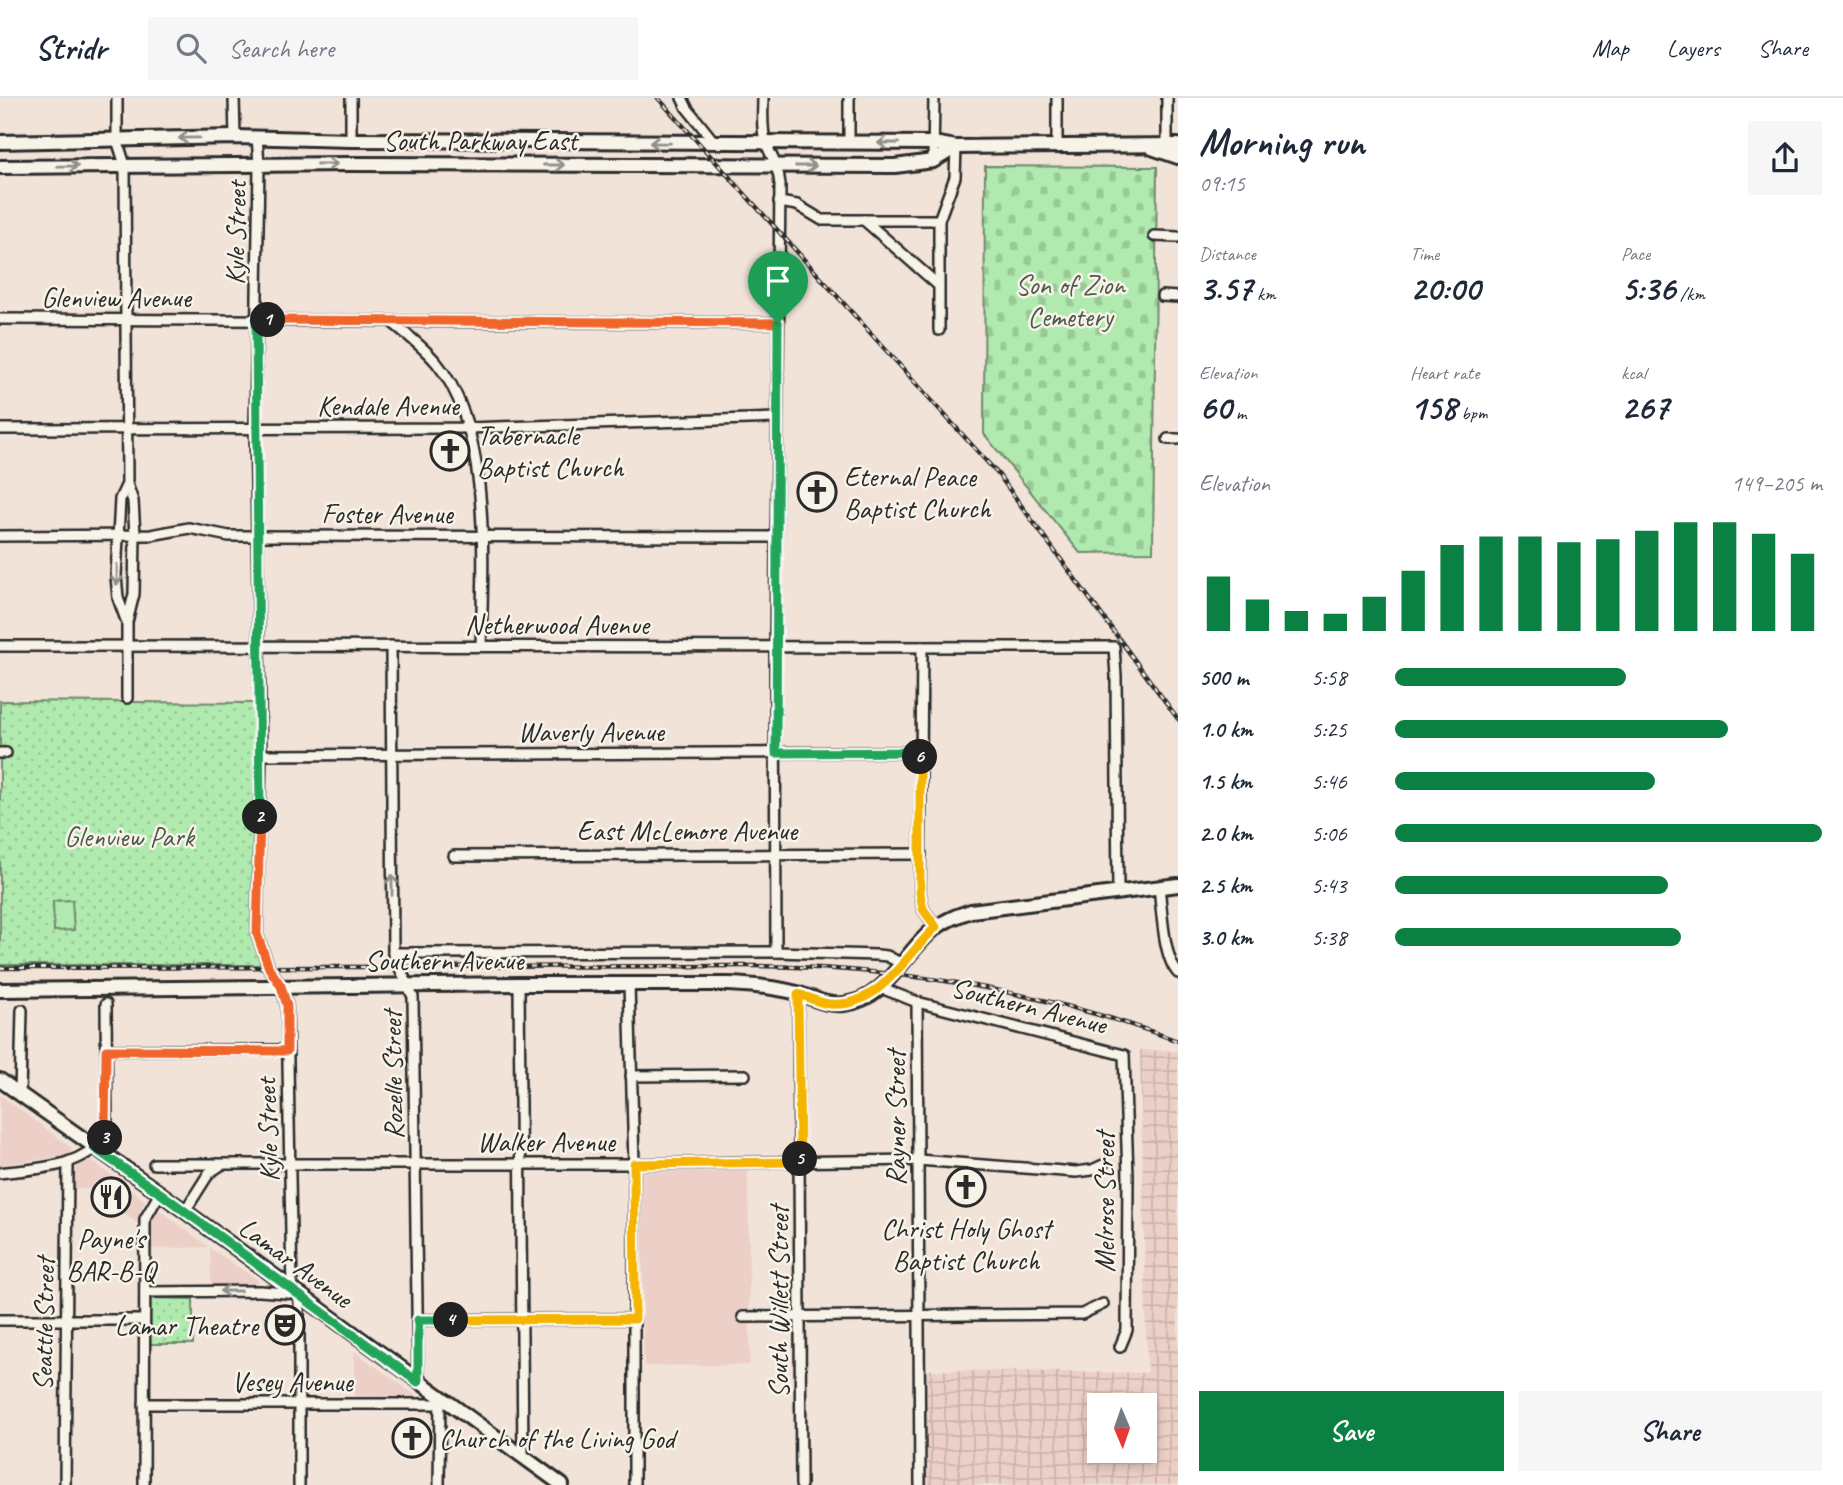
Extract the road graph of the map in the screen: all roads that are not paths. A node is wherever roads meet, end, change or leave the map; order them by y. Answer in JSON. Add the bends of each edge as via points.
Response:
{"nodes":[{"id":1,"x":117,"y":98,"type":"edge"},
{"id":2,"x":234,"y":98,"type":"edge"},
{"id":3,"x":351,"y":98,"type":"edge"},
{"id":4,"x":682,"y":98,"type":"edge"},
{"id":5,"x":763,"y":98,"type":"edge"},
{"id":6,"x":849,"y":98,"type":"edge"},
{"id":7,"x":934,"y":98,"type":"edge"},
{"id":8,"x":1057,"y":98,"type":"edge"},
{"id":9,"x":1167,"y":98,"type":"edge"},
{"id":10,"x":235,"y":137,"type":"junction"},
{"id":11,"x":257,"y":138,"type":"junction"},
{"id":12,"x":117,"y":139,"type":"junction"},
{"id":13,"x":351,"y":140,"type":"junction"},
{"id":14,"x":0,"y":142,"type":"edge"},
{"id":15,"x":766,"y":142,"type":"junction"},
{"id":16,"x":715,"y":143,"type":"junction"},
{"id":17,"x":849,"y":143,"type":"junction"},
{"id":18,"x":933,"y":143,"type":"junction"},
{"id":19,"x":1057,"y":145,"type":"junction"},
{"id":20,"x":956,"y":147,"type":"junction"},
{"id":21,"x":1173,"y":150,"type":"edge"},
{"id":22,"x":933,"y":162,"type":"junction"},
{"id":23,"x":259,"y":164,"type":"junction"},
{"id":24,"x":125,"y":165,"type":"junction"},
{"id":25,"x":779,"y":166,"type":"junction"},
{"id":26,"x":0,"y":167,"type":"edge"},
{"id":27,"x":779,"y":202,"type":"junction"},
{"id":28,"x":863,"y":220,"type":"junction"},
{"id":29,"x":939,"y":220,"type":"junction"},
{"id":30,"x":1154,"y":236,"type":"dead end"},
{"id":31,"x":1178,"y":237,"type":"edge"},
{"id":32,"x":937,"y":284,"type":"junction"},
{"id":33,"x":1162,"y":296,"type":"dead end"},
{"id":34,"x":1178,"y":297,"type":"edge"},
{"id":35,"x":0,"y":319,"type":"edge"},
{"id":36,"x":126,"y":320,"type":"junction"},
{"id":37,"x":256,"y":320,"type":"junction"},
{"id":38,"x":393,"y":322,"type":"junction"},
{"id":39,"x":778,"y":323,"type":"junction"},
{"id":40,"x":939,"y":330,"type":"dead end"},
{"id":41,"x":777,"y":418,"type":"junction"},
{"id":42,"x":256,"y":427,"type":"junction"},
{"id":43,"x":126,"y":428,"type":"junction"},
{"id":44,"x":467,"y":428,"type":"junction"},
{"id":45,"x":0,"y":429,"type":"edge"},
{"id":46,"x":127,"y":484,"type":"junction"},
{"id":47,"x":119,"y":535,"type":"junction"},
{"id":48,"x":135,"y":535,"type":"junction"},
{"id":49,"x":0,"y":536,"type":"edge"},
{"id":50,"x":258,"y":536,"type":"junction"},
{"id":51,"x":484,"y":536,"type":"junction"},
{"id":52,"x":776,"y":537,"type":"junction"},
{"id":53,"x":127,"y":622,"type":"junction"},
{"id":54,"x":0,"y":646,"type":"edge"},
{"id":55,"x":258,"y":646,"type":"junction"},
{"id":56,"x":391,"y":646,"type":"junction"},
{"id":57,"x":481,"y":646,"type":"junction"},
{"id":58,"x":127,"y":647,"type":"junction"},
{"id":59,"x":775,"y":647,"type":"junction"},
{"id":60,"x":922,"y":647,"type":"junction"},
{"id":61,"x":127,"y":698,"type":"dead end"},
{"id":62,"x":920,"y":752,"type":"junction"},
{"id":63,"x":776,"y":753,"type":"junction"},
{"id":64,"x":391,"y":754,"type":"junction"},
{"id":65,"x":261,"y":755,"type":"junction"},
{"id":66,"x":775,"y":854,"type":"junction"},
{"id":67,"x":920,"y":854,"type":"junction"},
{"id":68,"x":454,"y":856,"type":"dead end"},
{"id":69,"x":1178,"y":885,"type":"edge"},
{"id":70,"x":1159,"y":887,"type":"junction"},
{"id":71,"x":1118,"y":891,"type":"junction"},
{"id":72,"x":936,"y":927,"type":"junction"},
{"id":73,"x":776,"y":952,"type":"junction"},
{"id":74,"x":393,"y":953,"type":"junction"},
{"id":75,"x":902,"y":964,"type":"junction"},
{"id":76,"x":1178,"y":972,"type":"edge"},
{"id":77,"x":519,"y":984,"type":"junction"},
{"id":78,"x":629,"y":984,"type":"junction"},
{"id":79,"x":408,"y":985,"type":"junction"},
{"id":80,"x":281,"y":986,"type":"junction"},
{"id":81,"x":881,"y":988,"type":"junction"},
{"id":82,"x":0,"y":990,"type":"edge"},
{"id":83,"x":798,"y":994,"type":"junction"},
{"id":84,"x":917,"y":1002,"type":"junction"},
{"id":85,"x":106,"y":1004,"type":"dead end"},
{"id":86,"x":22,"y":1010,"type":"dead end"},
{"id":87,"x":106,"y":1050,"type":"junction"},
{"id":88,"x":287,"y":1051,"type":"junction"},
{"id":89,"x":1124,"y":1055,"type":"joint"},
{"id":90,"x":745,"y":1074,"type":"dead end"},
{"id":91,"x":631,"y":1076,"type":"junction"},
{"id":92,"x":0,"y":1080,"type":"edge"},
{"id":93,"x":20,"y":1095,"type":"junction"},
{"id":94,"x":94,"y":1148,"type":"junction"},
{"id":95,"x":918,"y":1160,"type":"junction"},
{"id":96,"x":800,"y":1162,"type":"junction"},
{"id":97,"x":68,"y":1164,"type":"junction"},
{"id":98,"x":154,"y":1164,"type":"dead end"},
{"id":99,"x":222,"y":1164,"type":"junction"},
{"id":100,"x":416,"y":1164,"type":"junction"},
{"id":101,"x":521,"y":1164,"type":"junction"},
{"id":102,"x":634,"y":1164,"type":"junction"},
{"id":103,"x":291,"y":1165,"type":"junction"},
{"id":104,"x":1104,"y":1165,"type":"dead end"},
{"id":105,"x":0,"y":1172,"type":"edge"},
{"id":106,"x":160,"y":1193,"type":"junction"},
{"id":107,"x":185,"y":1211,"type":"junction"},
{"id":108,"x":295,"y":1291,"type":"junction"},
{"id":109,"x":145,"y":1292,"type":"junction"},
{"id":110,"x":1103,"y":1304,"type":"dead end"},
{"id":111,"x":919,"y":1314,"type":"junction"},
{"id":112,"x":801,"y":1316,"type":"junction"},
{"id":113,"x":743,"y":1317,"type":"dead end"},
{"id":114,"x":635,"y":1319,"type":"junction"},
{"id":115,"x":0,"y":1320,"type":"edge"},
{"id":116,"x":144,"y":1320,"type":"junction"},
{"id":117,"x":418,"y":1320,"type":"junction"},
{"id":118,"x":523,"y":1320,"type":"junction"},
{"id":119,"x":66,"y":1322,"type":"junction"},
{"id":120,"x":1120,"y":1347,"type":"dead end"},
{"id":121,"x":418,"y":1382,"type":"junction"},
{"id":122,"x":440,"y":1401,"type":"junction"},
{"id":123,"x":144,"y":1404,"type":"junction"},
{"id":124,"x":299,"y":1404,"type":"junction"},
{"id":125,"x":523,"y":1457,"type":"junction"},
{"id":126,"x":65,"y":1485,"type":"edge"},
{"id":127,"x":144,"y":1485,"type":"edge"},
{"id":128,"x":299,"y":1485,"type":"edge"},
{"id":129,"x":439,"y":1485,"type":"edge"},
{"id":130,"x":562,"y":1485,"type":"edge"},
{"id":131,"x":634,"y":1485,"type":"edge"},
{"id":132,"x":801,"y":1485,"type":"edge"},
{"id":133,"x":920,"y":1485,"type":"edge"}],
"edges":[{"from":1,"to":12,"type":"street"},
{"from":2,"to":10,"type":"street"},
{"from":3,"to":13,"type":"street"},
{"from":4,"to":16,"type":"street"},
{"from":5,"to":15,"type":"street"},
{"from":6,"to":17,"type":"street"},
{"from":7,"to":18,"type":"street"},
{"from":8,"to":19,"type":"street"},
{"from":9,"to":21,"type":"street"},
{"from":10,"to":11,"type":"main road","name":"South Parkway East"},
{"from":10,"to":12,"type":"main road","name":"South Parkway East","one_way":true},
{"from":11,"to":13,"type":"main road","name":"South Parkway East"},
{"from":11,"to":23,"type":"street","name":"Kyle Street"},
{"from":12,"to":14,"type":"main road","name":"South Parkway East"},
{"from":12,"to":24,"type":"street"},
{"from":16,"to":13,"type":"main road","name":"South Parkway East","one_way":true},
{"from":15,"to":16,"type":"main road","name":"South Parkway East"},
{"from":15,"to":17,"type":"main road","name":"South Parkway East"},
{"from":15,"to":25,"type":"street"},
{"from":18,"to":17,"type":"main road","name":"South Parkway East","one_way":true},
{"from":18,"to":20,"type":"main road","name":"South Parkway East"},
{"from":18,"to":22,"type":"street"},
{"from":19,"to":20,"type":"main road","name":"South Parkway East"},
{"from":19,"to":21,"type":"main road","name":"South Parkway East","via":[[1126,144]]},
{"from":20,"to":22,"type":"main road","name":"South Parkway East"},
{"from":20,"to":29,"type":"street","via":[[955,177]]},
{"from":25,"to":22,"type":"main road","name":"South Parkway East","one_way":true},
{"from":23,"to":24,"type":"main road","name":"South Parkway East"},
{"from":23,"to":25,"type":"main road","name":"South Parkway East","one_way":true},
{"from":23,"to":37,"type":"street","name":"Kyle Street"},
{"from":26,"to":24,"type":"main road","name":"South Parkway East","one_way":true},
{"from":24,"to":36,"type":"street"},
{"from":25,"to":27,"type":"street"},
{"from":27,"to":28,"type":"street","via":[[797,205],[822,220]]},
{"from":27,"to":39,"type":"street"},
{"from":28,"to":29,"type":"street"},
{"from":28,"to":32,"type":"street"},
{"from":29,"to":32,"type":"street"},
{"from":30,"to":31,"type":"street"},
{"from":32,"to":40,"type":"street"},
{"from":33,"to":34,"type":"street"},
{"from":35,"to":36,"type":"street","name":"Glenview Avenue"},
{"from":36,"to":37,"type":"street","name":"Glenview Avenue"},
{"from":36,"to":43,"type":"street"},
{"from":37,"to":38,"type":"street","name":"Glenview Avenue"},
{"from":37,"to":42,"type":"street","name":"Kyle Street"},
{"from":38,"to":39,"type":"street","name":"Glenview Avenue"},
{"from":38,"to":44,"type":"street","via":[[437,363],[458,397]]},
{"from":39,"to":41,"type":"street"},
{"from":41,"to":44,"type":"street","name":"Kendale Avenue"},
{"from":41,"to":52,"type":"street"},
{"from":42,"to":43,"type":"street","name":"Kendale Avenue"},
{"from":42,"to":44,"type":"street","name":"Kendale Avenue"},
{"from":42,"to":50,"type":"street","name":"Kyle Street"},
{"from":43,"to":45,"type":"street","name":"Kendale Avenue"},
{"from":43,"to":46,"type":"street"},
{"from":44,"to":51,"type":"street","via":[[480,484]]},
{"from":46,"to":47,"type":"street","via":[[120,499]]},
{"from":46,"to":48,"type":"street"},
{"from":47,"to":48,"type":"street","name":"Foster Avenue"},
{"from":47,"to":49,"type":"street","name":"Foster Avenue"},
{"from":47,"to":53,"type":"street","one_way":true,"via":[[118,598]]},
{"from":48,"to":50,"type":"street","name":"Foster Avenue","via":[[188,528]]},
{"from":48,"to":53,"type":"street","via":[[134,594]]},
{"from":50,"to":51,"type":"street","name":"Foster Avenue"},
{"from":50,"to":55,"type":"street","name":"Kyle Street"},
{"from":51,"to":52,"type":"street","name":"Foster Avenue"},
{"from":51,"to":57,"type":"street"},
{"from":52,"to":59,"type":"street"},
{"from":53,"to":58,"type":"street"},
{"from":54,"to":58,"type":"street","name":"Netherwood Avenue"},
{"from":55,"to":56,"type":"street","name":"Netherwood Avenue"},
{"from":55,"to":58,"type":"street","name":"Netherwood Avenue"},
{"from":55,"to":65,"type":"street","name":"Kyle Street"},
{"from":56,"to":57,"type":"street","name":"Netherwood Avenue"},
{"from":56,"to":64,"type":"street","name":"Rozelle Street"},
{"from":57,"to":59,"type":"street","name":"Netherwood Avenue"},
{"from":58,"to":61,"type":"street"},
{"from":59,"to":60,"type":"street","name":"Netherwood Avenue"},
{"from":59,"to":63,"type":"street"},
{"from":60,"to":62,"type":"street"},
{"from":60,"to":71,"type":"street","name":"Netherwood Avenue","via":[[1114,647]]},
{"from":62,"to":63,"type":"street","name":"Waverly Avenue"},
{"from":62,"to":67,"type":"street"},
{"from":63,"to":64,"type":"street","name":"Waverly Avenue"},
{"from":63,"to":66,"type":"street"},
{"from":64,"to":65,"type":"street","name":"Waverly Avenue"},
{"from":74,"to":64,"type":"street","name":"Rozelle Street","one_way":true},
{"from":65,"to":80,"type":"street","name":"Kyle Street","via":[[257,934]]},
{"from":66,"to":67,"type":"street","name":"East McLemore Avenue"},
{"from":66,"to":68,"type":"street","name":"East McLemore Avenue"},
{"from":66,"to":73,"type":"street"},
{"from":67,"to":72,"type":"street","via":[[923,909]]},
{"from":69,"to":70,"type":"main road"},
{"from":70,"to":71,"type":"main road"},
{"from":70,"to":76,"type":"street","via":[[1168,953]]},
{"from":71,"to":72,"type":"main road","via":[[971,911]]},
{"from":72,"to":75,"type":"main road"},
{"from":73,"to":74,"type":"street","name":"Southern Avenue"},
{"from":73,"to":75,"type":"street","name":"Southern Avenue","via":[[877,955]]},
{"from":74,"to":79,"type":"street","name":"Rozelle Street"},
{"from":75,"to":81,"type":"main road","name":"Southern Avenue"},
{"from":77,"to":78,"type":"main road","name":"Southern Avenue"},
{"from":77,"to":79,"type":"main road","name":"Southern Avenue"},
{"from":77,"to":101,"type":"street"},
{"from":78,"to":83,"type":"main road","name":"Southern Avenue","via":[[762,985]]},
{"from":78,"to":91,"type":"street"},
{"from":79,"to":80,"type":"main road","name":"Southern Avenue"},
{"from":79,"to":100,"type":"street","name":"Rozelle Street","via":[[413,997]]},
{"from":80,"to":82,"type":"main road","name":"Southern Avenue"},
{"from":80,"to":88,"type":"street","name":"Kyle Street","via":[[287,1006]]},
{"from":81,"to":83,"type":"main road","name":"Southern Avenue","via":[[844,1004],[827,1004]]},
{"from":81,"to":84,"type":"street","name":"Southern Avenue"},
{"from":83,"to":96,"type":"street","name":"South Willett Street"},
{"from":84,"to":89,"type":"street","name":"Southern Avenue"},
{"from":84,"to":95,"type":"street","name":"Rayner Street"},
{"from":85,"to":87,"type":"street"},
{"from":86,"to":93,"type":"street"},
{"from":87,"to":88,"type":"street"},
{"from":87,"to":94,"type":"street","via":[[107,1136]]},
{"from":88,"to":103,"type":"street","name":"Kyle Street"},
{"from":89,"to":120,"type":"street","name":"Melrose Street","via":[[1126,1330]]},
{"from":90,"to":91,"type":"street"},
{"from":91,"to":102,"type":"street"},
{"from":92,"to":93,"type":"main road","name":"Lamar Avenue"},
{"from":93,"to":94,"type":"main road","name":"Lamar Avenue"},
{"from":94,"to":97,"type":"street"},
{"from":94,"to":106,"type":"main road","name":"Lamar Avenue"},
{"from":95,"to":96,"type":"street","name":"Walker Avenue"},
{"from":95,"to":104,"type":"street","name":"Walker Avenue","via":[[1076,1172]]},
{"from":95,"to":111,"type":"street","name":"Rayner Street"},
{"from":96,"to":102,"type":"street","name":"Walker Avenue"},
{"from":96,"to":112,"type":"street","name":"South Willett Street"},
{"from":97,"to":105,"type":"street"},
{"from":97,"to":119,"type":"street","name":"Seattle Street"},
{"from":98,"to":99,"type":"street","name":"Walker Avenue"},
{"from":99,"to":103,"type":"street","name":"Walker Avenue"},
{"from":99,"to":107,"type":"street","via":[[209,1173]]},
{"from":100,"to":101,"type":"street","name":"Walker Avenue"},
{"from":100,"to":103,"type":"street","name":"Walker Avenue"},
{"from":100,"to":117,"type":"street","name":"Rozelle Street"},
{"from":101,"to":102,"type":"street","name":"Walker Avenue"},
{"from":101,"to":118,"type":"street"},
{"from":102,"to":114,"type":"street"},
{"from":103,"to":108,"type":"street","name":"Kyle Street"},
{"from":106,"to":107,"type":"main road","name":"Lamar Avenue"},
{"from":106,"to":109,"type":"street","via":[[145,1219]]},
{"from":107,"to":108,"type":"main road","name":"Lamar Avenue"},
{"from":108,"to":109,"type":"street","one_way":true},
{"from":108,"to":121,"type":"main road","name":"Lamar Avenue"},
{"from":108,"to":124,"type":"street","name":"Kyle Street"},
{"from":109,"to":116,"type":"street"},
{"from":110,"to":111,"type":"street","via":[[1082,1314]]},
{"from":111,"to":112,"type":"street"},
{"from":111,"to":133,"type":"street","name":"Rayner Street"},
{"from":112,"to":113,"type":"street"},
{"from":112,"to":132,"type":"street","name":"South Willett Street"},
{"from":114,"to":118,"type":"street"},
{"from":114,"to":131,"type":"street"},
{"from":115,"to":119,"type":"street"},
{"from":116,"to":119,"type":"street"},
{"from":116,"to":123,"type":"street"},
{"from":117,"to":118,"type":"street"},
{"from":117,"to":121,"type":"street","name":"Rozelle Street"},
{"from":118,"to":125,"type":"street"},
{"from":119,"to":126,"type":"street","name":"Seattle Street"},
{"from":121,"to":122,"type":"main road","name":"Lamar Avenue"},
{"from":122,"to":124,"type":"street","name":"Vesey Avenue"},
{"from":122,"to":125,"type":"main road","name":"Lamar Avenue"},
{"from":122,"to":129,"type":"street"},
{"from":123,"to":124,"type":"street","name":"Vesey Avenue"},
{"from":123,"to":127,"type":"street"},
{"from":124,"to":128,"type":"street","name":"Kyle Street"},
{"from":125,"to":130,"type":"main road","name":"Lamar Avenue"}]}
